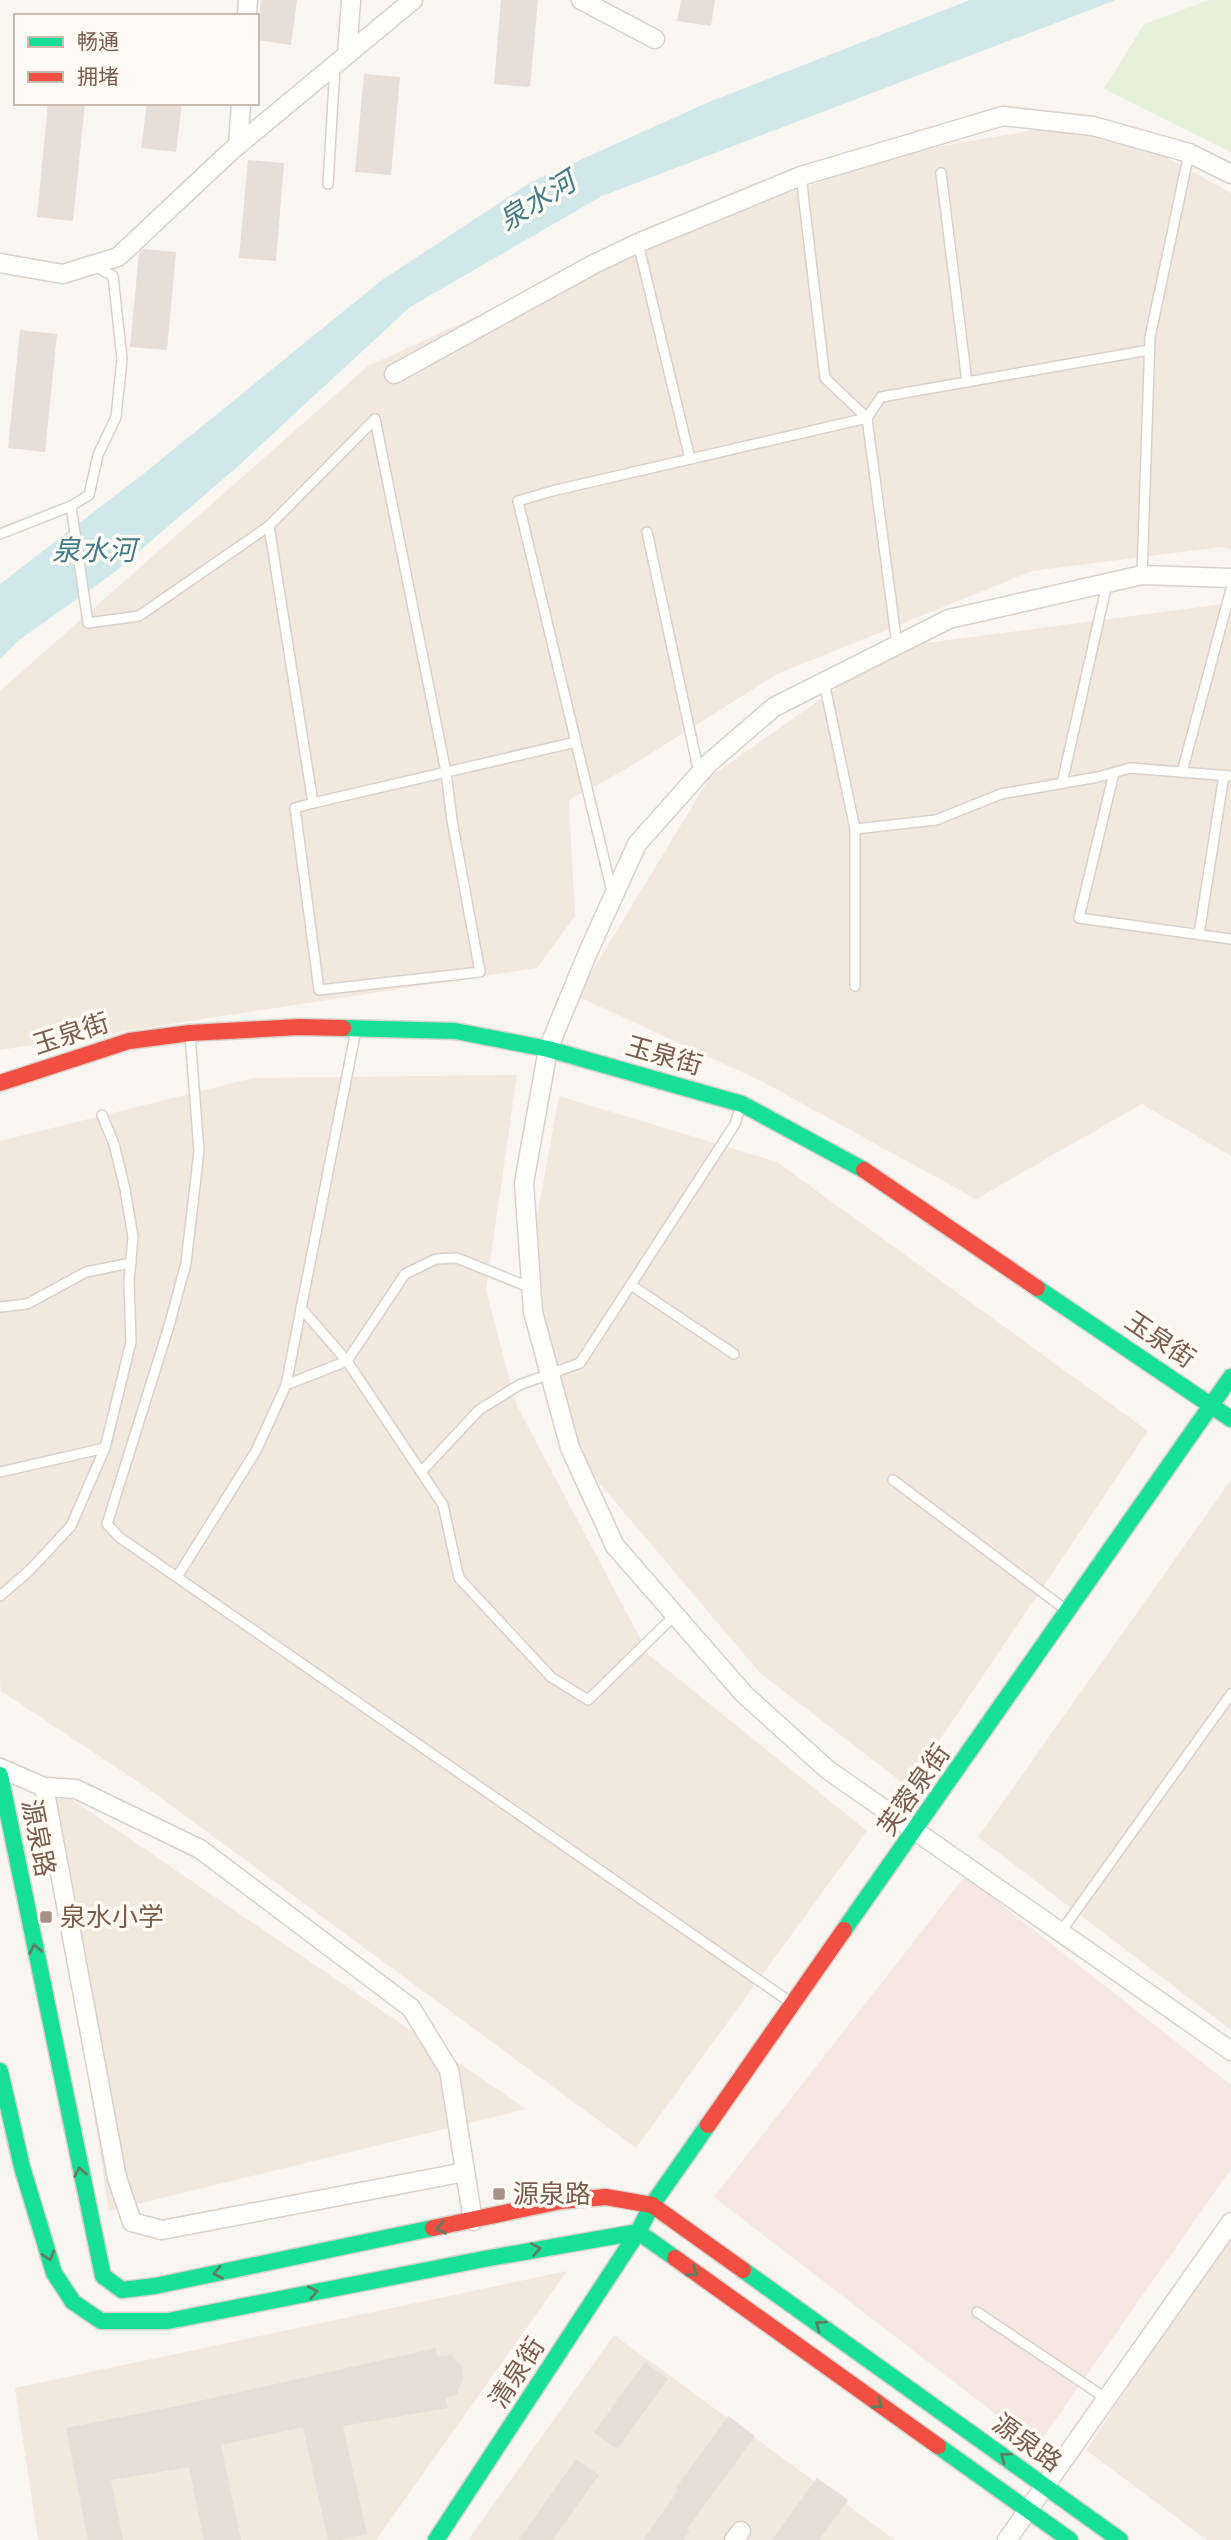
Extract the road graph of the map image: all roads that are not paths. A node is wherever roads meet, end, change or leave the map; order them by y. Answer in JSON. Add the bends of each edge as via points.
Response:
{"nodes":[{"id":1,"x":351,"y":0,"type":"edge"},
{"id":2,"x":413,"y":0,"type":"edge"},
{"id":3,"x":581,"y":0,"type":"edge"},
{"id":4,"x":655,"y":39,"type":"dead end"},
{"id":5,"x":341,"y":60,"type":"junction"},
{"id":6,"x":241,"y":105,"type":"edge"},
{"id":7,"x":238,"y":145,"type":"junction"},
{"id":8,"x":1189,"y":153,"type":"junction"},
{"id":9,"x":941,"y":173,"type":"dead end"},
{"id":10,"x":1231,"y":174,"type":"edge"},
{"id":11,"x":801,"y":176,"type":"junction"},
{"id":12,"x":328,"y":184,"type":"dead end"},
{"id":13,"x":638,"y":243,"type":"junction"},
{"id":14,"x":0,"y":263,"type":"edge"},
{"id":15,"x":92,"y":265,"type":"junction"},
{"id":16,"x":1149,"y":350,"type":"junction"},
{"id":17,"x":394,"y":374,"type":"dead end"},
{"id":18,"x":967,"y":382,"type":"junction"},
{"id":19,"x":867,"y":418,"type":"junction"},
{"id":20,"x":690,"y":459,"type":"junction"},
{"id":21,"x":71,"y":506,"type":"junction"},
{"id":22,"x":269,"y":526,"type":"junction"},
{"id":23,"x":647,"y":532,"type":"dead end"},
{"id":24,"x":0,"y":534,"type":"edge"},
{"id":25,"x":1142,"y":575,"type":"junction"},
{"id":26,"x":1231,"y":578,"type":"edge"},
{"id":27,"x":1107,"y":582,"type":"junction"},
{"id":28,"x":1231,"y":589,"type":"edge"},
{"id":29,"x":897,"y":645,"type":"junction"},
{"id":30,"x":824,"y":682,"type":"junction"},
{"id":31,"x":576,"y":741,"type":"junction"},
{"id":32,"x":446,"y":772,"type":"junction"},
{"id":33,"x":1182,"y":772,"type":"junction"},
{"id":34,"x":1114,"y":773,"type":"junction"},
{"id":35,"x":699,"y":774,"type":"junction"},
{"id":36,"x":1227,"y":776,"type":"edge"},
{"id":37,"x":1062,"y":783,"type":"junction"},
{"id":38,"x":313,"y":803,"type":"junction"},
{"id":39,"x":855,"y":829,"type":"junction"},
{"id":40,"x":613,"y":897,"type":"junction"},
{"id":41,"x":1199,"y":934,"type":"junction"},
{"id":42,"x":1231,"y":939,"type":"edge"},
{"id":43,"x":855,"y":986,"type":"dead end"},
{"id":44,"x":356,"y":1029,"type":"junction"},
{"id":45,"x":190,"y":1033,"type":"junction"},
{"id":46,"x":548,"y":1049,"type":"junction"},
{"id":47,"x":0,"y":1083,"type":"edge"},
{"id":48,"x":742,"y":1104,"type":"junction"},
{"id":49,"x":102,"y":1115,"type":"dead end"},
{"id":50,"x":131,"y":1263,"type":"junction"},
{"id":51,"x":631,"y":1285,"type":"junction"},
{"id":52,"x":531,"y":1288,"type":"junction"},
{"id":53,"x":0,"y":1307,"type":"edge"},
{"id":54,"x":301,"y":1308,"type":"junction"},
{"id":55,"x":734,"y":1354,"type":"dead end"},
{"id":56,"x":347,"y":1361,"type":"junction"},
{"id":57,"x":550,"y":1375,"type":"junction"},
{"id":58,"x":1231,"y":1377,"type":"edge"},
{"id":59,"x":286,"y":1385,"type":"junction"},
{"id":60,"x":1210,"y":1404,"type":"junction"},
{"id":61,"x":1231,"y":1419,"type":"edge"},
{"id":62,"x":105,"y":1448,"type":"junction"},
{"id":63,"x":0,"y":1472,"type":"edge"},
{"id":64,"x":421,"y":1472,"type":"junction"},
{"id":65,"x":893,"y":1480,"type":"dead end"},
{"id":66,"x":177,"y":1577,"type":"junction"},
{"id":67,"x":0,"y":1596,"type":"edge"},
{"id":68,"x":1067,"y":1611,"type":"junction"},
{"id":69,"x":675,"y":1615,"type":"junction"},
{"id":70,"x":1231,"y":1694,"type":"edge"},
{"id":71,"x":0,"y":1768,"type":"edge"},
{"id":72,"x":0,"y":1775,"type":"edge"},
{"id":73,"x":44,"y":1787,"type":"junction"},
{"id":74,"x":914,"y":1833,"type":"junction"},
{"id":75,"x":1060,"y":1933,"type":"junction"},
{"id":76,"x":793,"y":2004,"type":"junction"},
{"id":77,"x":1231,"y":2051,"type":"edge"},
{"id":78,"x":0,"y":2071,"type":"edge"},
{"id":79,"x":465,"y":2172,"type":"junction"},
{"id":80,"x":652,"y":2205,"type":"junction"},
{"id":81,"x":473,"y":2221,"type":"junction"},
{"id":82,"x":1231,"y":2222,"type":"edge"},
{"id":83,"x":638,"y":2232,"type":"junction"},
{"id":84,"x":977,"y":2312,"type":"dead end"},
{"id":85,"x":1107,"y":2399,"type":"junction"},
{"id":86,"x":1045,"y":2486,"type":"junction"},
{"id":87,"x":1028,"y":2510,"type":"junction"},
{"id":88,"x":436,"y":2540,"type":"edge"},
{"id":89,"x":1007,"y":2540,"type":"edge"},
{"id":90,"x":1070,"y":2540,"type":"edge"},
{"id":91,"x":1120,"y":2540,"type":"edge"}],
"edges":[{"from":1,"to":5,"type":"street"},
{"from":2,"to":5,"type":"street"},
{"from":3,"to":4,"type":"street"},
{"from":5,"to":7,"type":"street"},
{"from":5,"to":12,"type":"lane"},
{"from":6,"to":7,"type":"street"},
{"from":7,"to":15,"type":"street","via":[[118,257]]},
{"from":8,"to":10,"type":"street"},
{"from":8,"to":11,"type":"street","via":[[1093,126],[1003,116]]},
{"from":8,"to":16,"type":"lane"},
{"from":9,"to":18,"type":"lane"},
{"from":11,"to":13,"type":"street"},
{"from":11,"to":19,"type":"lane","via":[[825,378]]},
{"from":13,"to":17,"type":"street"},
{"from":13,"to":20,"type":"lane"},
{"from":14,"to":15,"type":"street","via":[[63,274]]},
{"from":15,"to":21,"type":"lane","via":[[113,276],[122,359],[116,417],[98,455],[89,495]]},
{"from":16,"to":18,"type":"lane"},
{"from":16,"to":25,"type":"lane"},
{"from":18,"to":19,"type":"lane","via":[[881,397]]},
{"from":19,"to":20,"type":"lane"},
{"from":19,"to":29,"type":"lane"},
{"from":20,"to":31,"type":"lane","via":[[518,501]]},
{"from":21,"to":22,"type":"lane","via":[[88,623],[139,616]]},
{"from":21,"to":24,"type":"lane"},
{"from":22,"to":32,"type":"lane","via":[[375,419]]},
{"from":22,"to":38,"type":"lane"},
{"from":23,"to":35,"type":"lane"},
{"from":25,"to":26,"type":"street"},
{"from":25,"to":27,"type":"street"},
{"from":27,"to":29,"type":"street","via":[[949,619]]},
{"from":27,"to":37,"type":"lane"},
{"from":28,"to":33,"type":"lane"},
{"from":29,"to":30,"type":"street"},
{"from":30,"to":35,"type":"street","via":[[774,707]]},
{"from":30,"to":39,"type":"lane"},
{"from":31,"to":32,"type":"lane"},
{"from":31,"to":40,"type":"lane"},
{"from":32,"to":38,"type":"lane"},
{"from":32,"to":38,"type":"lane","via":[[480,972],[319,990],[295,808]]},
{"from":33,"to":34,"type":"lane","via":[[1130,768]]},
{"from":33,"to":36,"type":"lane"},
{"from":34,"to":37,"type":"lane"},
{"from":34,"to":41,"type":"lane","via":[[1079,918]]},
{"from":35,"to":40,"type":"street","via":[[637,844]]},
{"from":36,"to":41,"type":"lane"},
{"from":37,"to":39,"type":"lane","via":[[1001,794],[936,820]]},
{"from":39,"to":43,"type":"lane"},
{"from":40,"to":46,"type":"street"},
{"from":41,"to":42,"type":"lane"},
{"from":44,"to":45,"type":"street","name":"玉泉街"},
{"from":44,"to":46,"type":"street","name":"玉泉街","via":[[455,1031]]},
{"from":44,"to":54,"type":"lane"},
{"from":45,"to":47,"type":"street","name":"玉泉街","via":[[130,1041]]},
{"from":45,"to":66,"type":"lane","via":[[199,1151],[186,1263],[107,1524]]},
{"from":46,"to":48,"type":"street","name":"玉泉街"},
{"from":46,"to":52,"type":"street","via":[[524,1184]]},
{"from":48,"to":51,"type":"lane","via":[[736,1124]]},
{"from":48,"to":60,"type":"street","name":"玉泉街","via":[[852,1162]]},
{"from":49,"to":50,"type":"lane","via":[[125,1189],[133,1237]]},
{"from":50,"to":53,"type":"lane","via":[[86,1272],[27,1304]]},
{"from":50,"to":62,"type":"lane","via":[[131,1342]]},
{"from":51,"to":55,"type":"lane"},
{"from":51,"to":57,"type":"lane","via":[[580,1363]]},
{"from":52,"to":56,"type":"lane","via":[[457,1258],[436,1259],[405,1274]]},
{"from":52,"to":57,"type":"street"},
{"from":54,"to":56,"type":"lane"},
{"from":54,"to":59,"type":"lane"},
{"from":56,"to":59,"type":"lane"},
{"from":56,"to":64,"type":"lane"},
{"from":57,"to":64,"type":"lane","via":[[519,1385],[479,1410]]},
{"from":57,"to":69,"type":"street","via":[[570,1448],[615,1546]]},
{"from":58,"to":60,"type":"street","name":"芙蓉泉街"},
{"from":59,"to":66,"type":"lane","via":[[256,1451]]},
{"from":60,"to":61,"type":"street","name":"玉泉街"},
{"from":60,"to":68,"type":"street","name":"芙蓉泉街"},
{"from":62,"to":63,"type":"lane"},
{"from":62,"to":67,"type":"lane","via":[[71,1526]]},
{"from":64,"to":69,"type":"lane","via":[[443,1505],[459,1578],[551,1677],[588,1700]]},
{"from":65,"to":68,"type":"lane"},
{"from":66,"to":76,"type":"lane"},
{"from":68,"to":74,"type":"street","name":"芙蓉泉街"},
{"from":69,"to":74,"type":"street","via":[[744,1694],[828,1770]]},
{"from":70,"to":75,"type":"lane"},
{"from":71,"to":73,"type":"street"},
{"from":81,"to":72,"type":"street","name":"源泉路","one_way":true,"via":[[155,2286],[122,2290],[103,2276]]},
{"from":73,"to":79,"type":"street","via":[[75,1788],[200,1849],[411,2008],[449,2070]]},
{"from":73,"to":79,"type":"street","via":[[117,2178],[132,2222],[162,2230]]},
{"from":74,"to":75,"type":"street"},
{"from":74,"to":76,"type":"street","name":"芙蓉泉街"},
{"from":75,"to":77,"type":"street"},
{"from":76,"to":80,"type":"street","name":"芙蓉泉街"},
{"from":78,"to":83,"type":"street","one_way":true,"via":[[22,2167],[54,2273],[73,2302],[101,2320],[168,2321]]},
{"from":79,"to":81,"type":"street"},
{"from":80,"to":81,"type":"street","name":"源泉路","via":[[606,2197],[572,2200]]},
{"from":80,"to":83,"type":"street","name":"芙蓉泉街"},
{"from":86,"to":80,"type":"street","name":"源泉路","one_way":true},
{"from":82,"to":85,"type":"street"},
{"from":83,"to":87,"type":"street","name":"源泉路","one_way":true},
{"from":83,"to":88,"type":"street","name":"清泉街"},
{"from":84,"to":85,"type":"lane"},
{"from":85,"to":86,"type":"street"},
{"from":86,"to":87,"type":"street"},
{"from":86,"to":91,"type":"street","name":"源泉路"},
{"from":87,"to":89,"type":"street"},
{"from":87,"to":90,"type":"street","name":"源泉路"}]}
